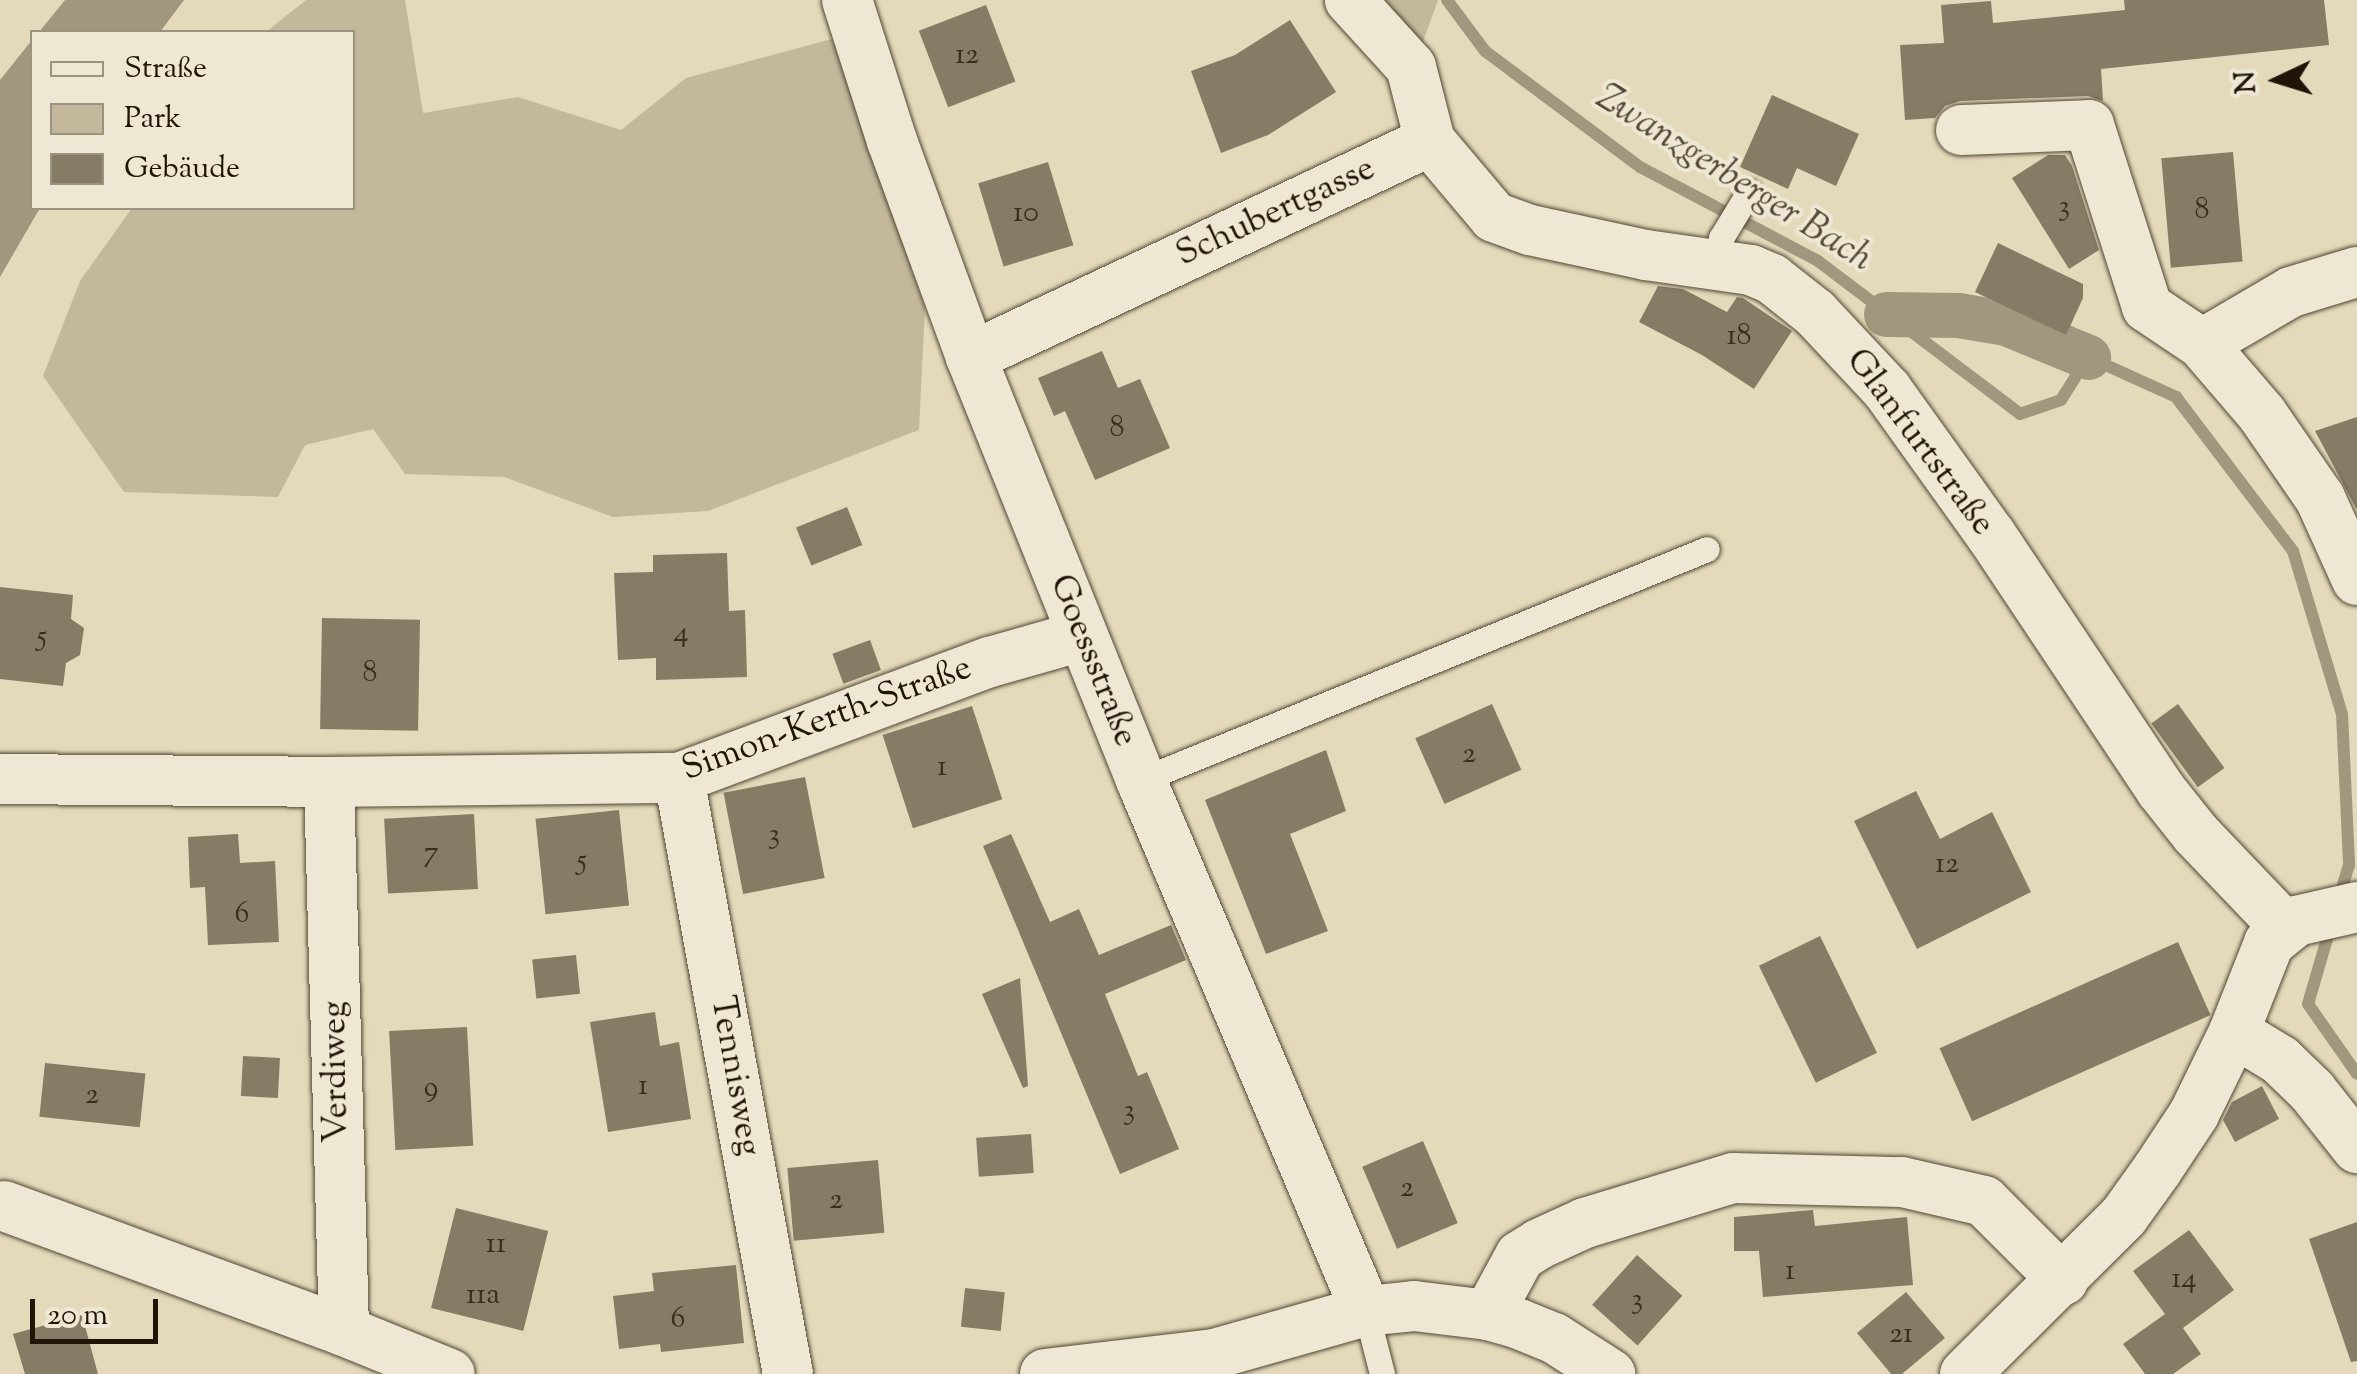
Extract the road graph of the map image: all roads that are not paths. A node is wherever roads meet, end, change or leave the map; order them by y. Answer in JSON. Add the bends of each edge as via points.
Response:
{"nodes":[{"id":1,"x":847,"y":0,"type":"edge"},
{"id":2,"x":1350,"y":0,"type":"edge"},
{"id":3,"x":1961,"y":130,"type":"dead end"},
{"id":4,"x":1430,"y":141,"type":"junction"},
{"id":5,"x":1746,"y":197,"type":"dead end"},
{"id":6,"x":1718,"y":251,"type":"junction"},
{"id":7,"x":2357,"y":272,"type":"edge"},
{"id":8,"x":2202,"y":344,"type":"junction"},
{"id":9,"x":970,"y":357,"type":"junction"},
{"id":10,"x":1707,"y":549,"type":"dead end"},
{"id":11,"x":2357,"y":580,"type":"edge"},
{"id":12,"x":1081,"y":636,"type":"junction"},
{"id":13,"x":0,"y":778,"type":"edge"},
{"id":14,"x":679,"y":778,"type":"junction"},
{"id":15,"x":1141,"y":780,"type":"junction"},
{"id":16,"x":330,"y":782,"type":"junction"},
{"id":17,"x":2357,"y":906,"type":"edge"},
{"id":18,"x":2290,"y":924,"type":"junction"},
{"id":19,"x":2234,"y":1032,"type":"junction"},
{"id":20,"x":2357,"y":1148,"type":"edge"},
{"id":21,"x":4,"y":1206,"type":"dead end"},
{"id":22,"x":2063,"y":1280,"type":"junction"},
{"id":23,"x":1366,"y":1311,"type":"junction"},
{"id":24,"x":1488,"y":1315,"type":"junction"},
{"id":25,"x":357,"y":1348,"type":"edge"},
{"id":26,"x":450,"y":1374,"type":"edge"},
{"id":27,"x":788,"y":1374,"type":"edge"},
{"id":28,"x":1045,"y":1374,"type":"edge"},
{"id":29,"x":1382,"y":1374,"type":"edge"},
{"id":30,"x":1610,"y":1374,"type":"edge"},
{"id":31,"x":1964,"y":1374,"type":"edge"}],
"edges":[{"from":1,"to":9,"type":"street","name":"Goessstraße"},
{"from":2,"to":4,"type":"street","via":[[1411,68]]},
{"from":3,"to":8,"type":"street","via":[[2089,125],[2147,307]]},
{"from":4,"to":6,"type":"street","name":"Glanfurtstraße","via":[[1494,217],[1646,255]]},
{"from":4,"to":9,"type":"street","name":"Schubertgasse"},
{"from":5,"to":6,"type":"lane"},
{"from":6,"to":18,"type":"street","name":"Glanfurtstraße","via":[[1772,279],[1815,314],[1887,390],[2161,790],[2196,834]]},
{"from":7,"to":8,"type":"street","via":[[2291,292]]},
{"from":8,"to":11,"type":"street","via":[[2262,414],[2320,498]]},
{"from":9,"to":12,"type":"street","name":"Goessstraße"},
{"from":10,"to":15,"type":"lane"},
{"from":12,"to":14,"type":"street","name":"Simon-Kerth-Straße","via":[[990,662]]},
{"from":12,"to":15,"type":"street","name":"Goessstraße"},
{"from":13,"to":16,"type":"street"},
{"from":14,"to":16,"type":"street","name":"Simon-Kerth-Straße"},
{"from":14,"to":27,"type":"street","name":"Tennisweg"},
{"from":15,"to":23,"type":"street","name":"Goessstraße"},
{"from":16,"to":25,"type":"street","name":"Verdiweg"},
{"from":17,"to":18,"type":"street"},
{"from":18,"to":19,"type":"street","via":[[2258,965]]},
{"from":19,"to":20,"type":"street","via":[[2291,1070]]},
{"from":19,"to":22,"type":"street","via":[[2158,1170]]},
{"from":21,"to":25,"type":"street"},
{"from":22,"to":24,"type":"street","via":[[1984,1201],[1902,1182],[1733,1178],[1538,1244],[1520,1256]]},
{"from":22,"to":31,"type":"street"},
{"from":23,"to":24,"type":"street","via":[[1414,1306]]},
{"from":23,"to":28,"type":"street","via":[[1214,1354]]},
{"from":23,"to":29,"type":"lane","name":"Goessstraße"},
{"from":24,"to":30,"type":"street","via":[[1554,1338]]},
{"from":25,"to":26,"type":"street"}]}
